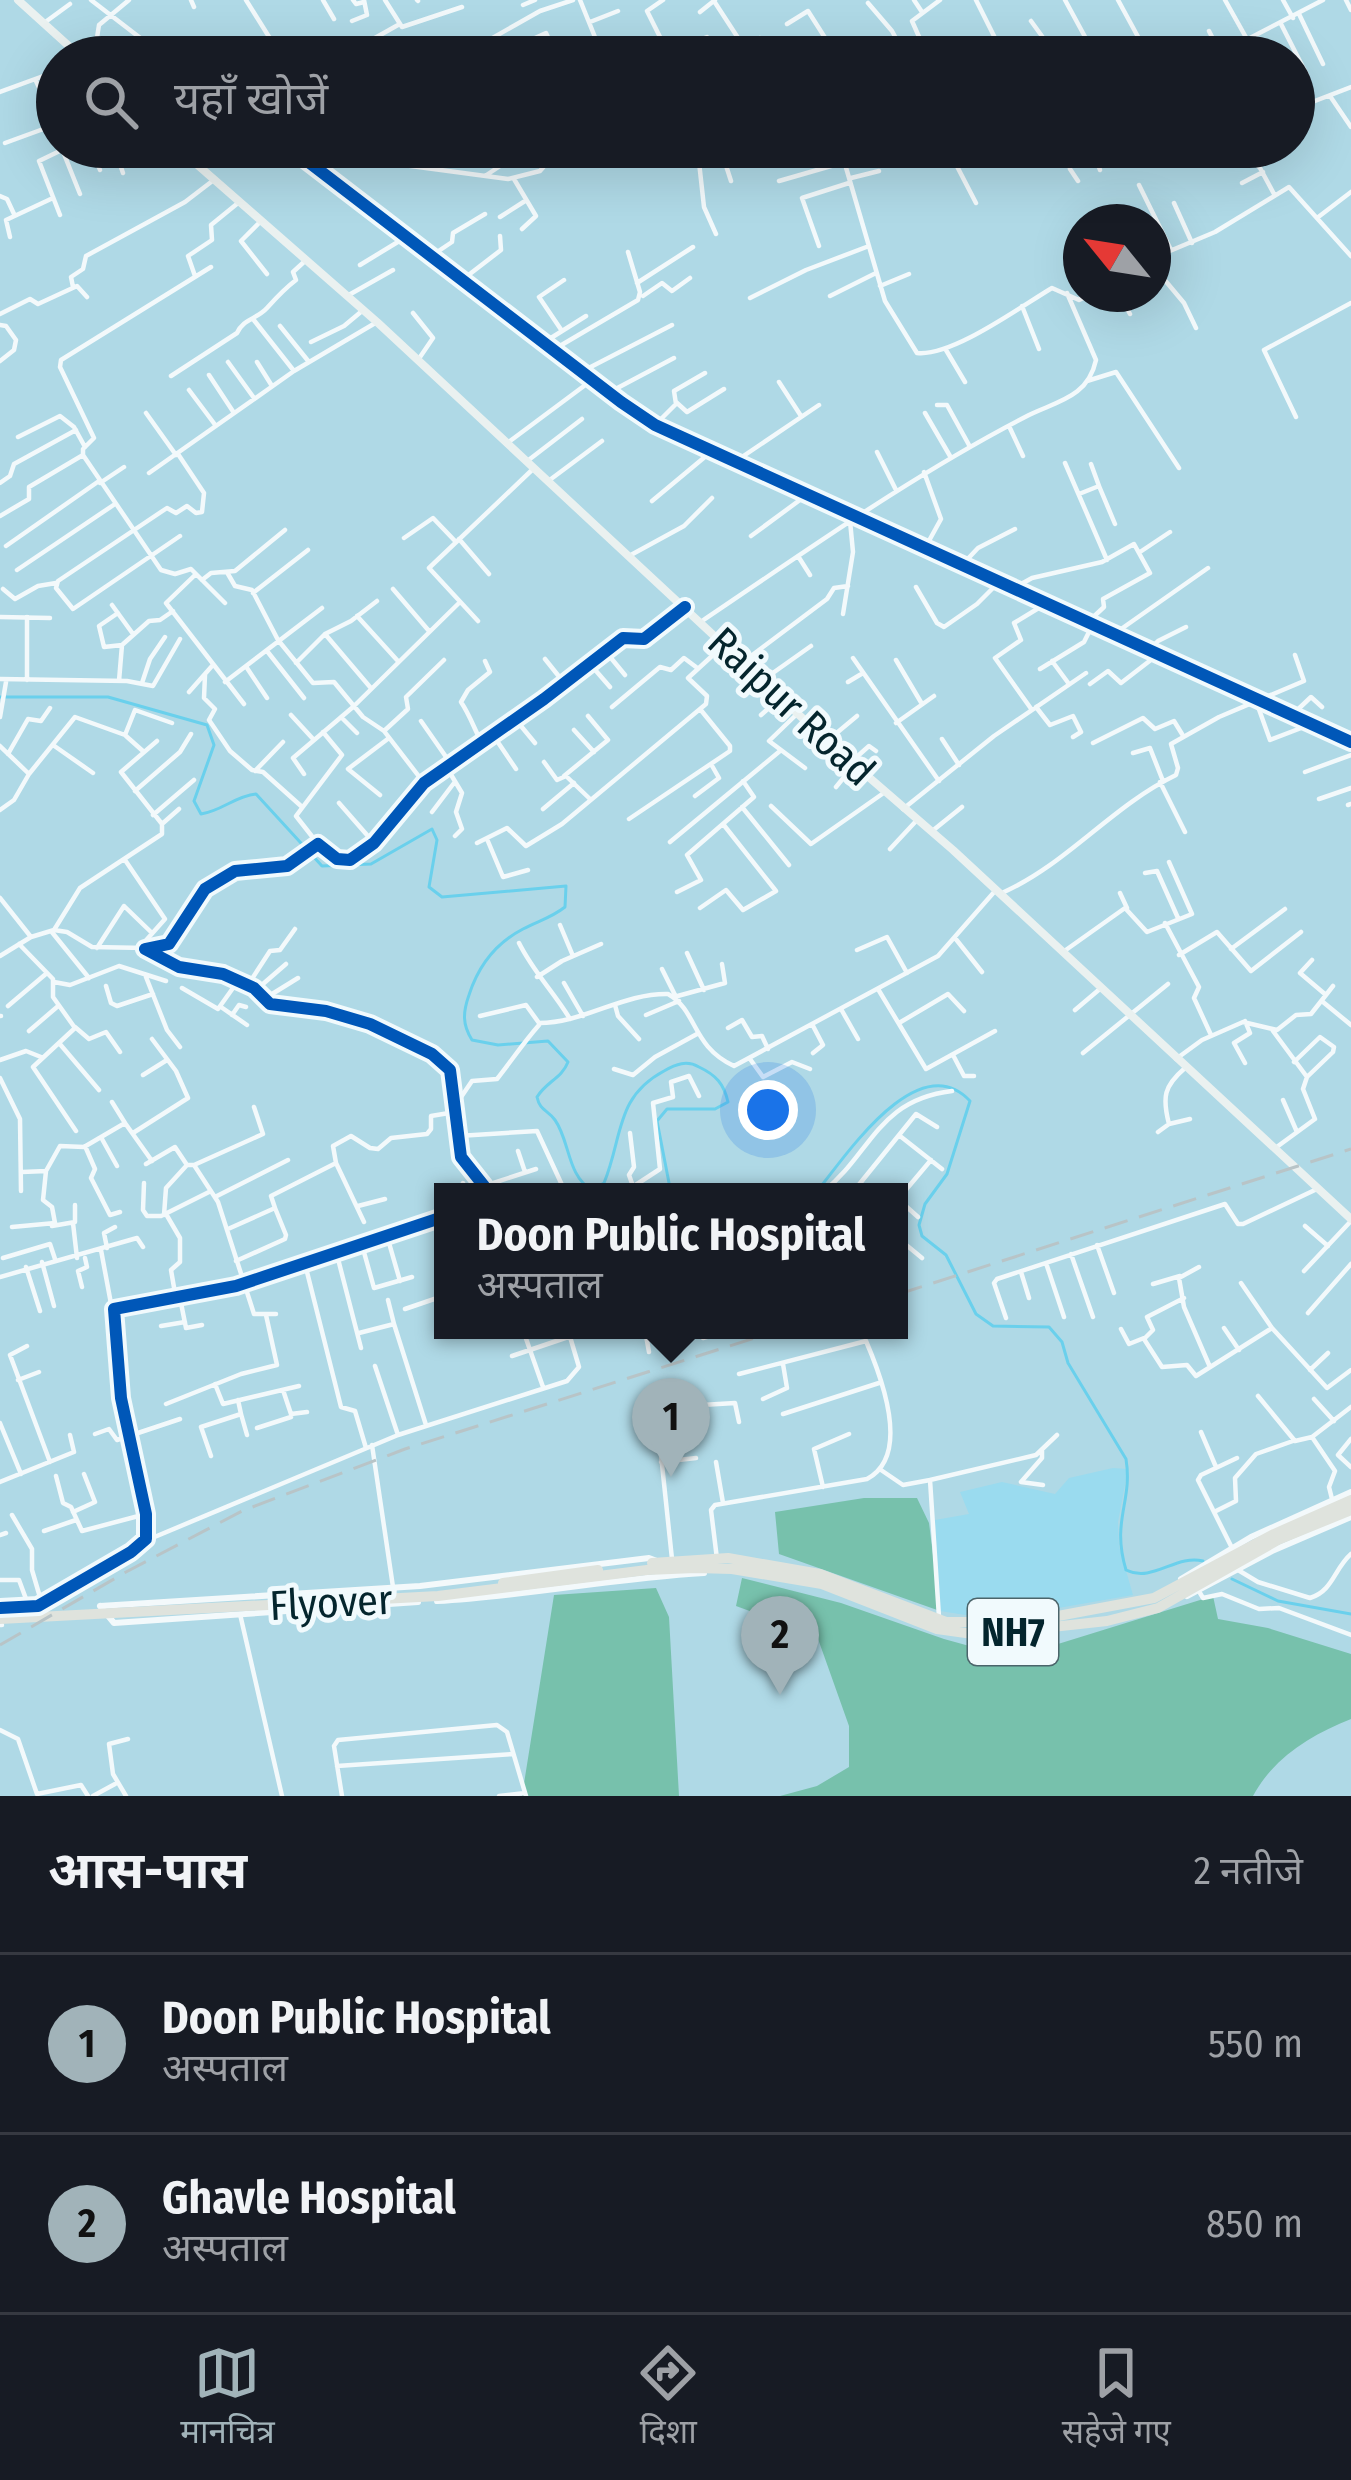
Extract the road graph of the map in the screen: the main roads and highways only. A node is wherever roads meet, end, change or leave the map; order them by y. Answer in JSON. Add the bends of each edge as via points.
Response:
{"nodes":[{"id":1,"x":18,"y":0,"type":"edge"},
{"id":2,"x":59,"y":36,"type":"edge"},
{"id":3,"x":202,"y":168,"type":"edge"},
{"id":4,"x":1351,"y":1220,"type":"edge"},
{"id":5,"x":1351,"y":1496,"type":"edge"},
{"id":6,"x":1351,"y":1514,"type":"edge"},
{"id":7,"x":659,"y":1565,"type":"junction"},
{"id":8,"x":676,"y":1568,"type":"junction"},
{"id":9,"x":402,"y":1592,"type":"junction"},
{"id":10,"x":1172,"y":1595,"type":"junction"},
{"id":11,"x":0,"y":1618,"type":"edge"}],
"edges":[{"from":1,"to":2,"type":"main road"},
{"from":3,"to":4,"type":"main road","name":"Raipur Road"},
{"from":5,"to":10,"type":"highway","number":"NH7"},
{"from":6,"to":10,"type":"highway","number":"NH7","via":[[1278,1540]]},
{"from":7,"to":8,"type":"highway","number":"NH7"},
{"from":7,"to":9,"type":"highway","name":"Flyover","number":"NH7"},
{"from":7,"to":9,"type":"highway","name":"Flyover","number":"NH7","via":[[536,1587]]},
{"from":8,"to":10,"type":"highway","number":"NH7","via":[[718,1558],[820,1574],[939,1619],[1026,1622]]},
{"from":8,"to":10,"type":"highway","number":"NH7","via":[[822,1584],[937,1629],[980,1636],[1107,1621]]},
{"from":9,"to":11,"type":"highway","name":"Flyover","number":"NH7"}]}
